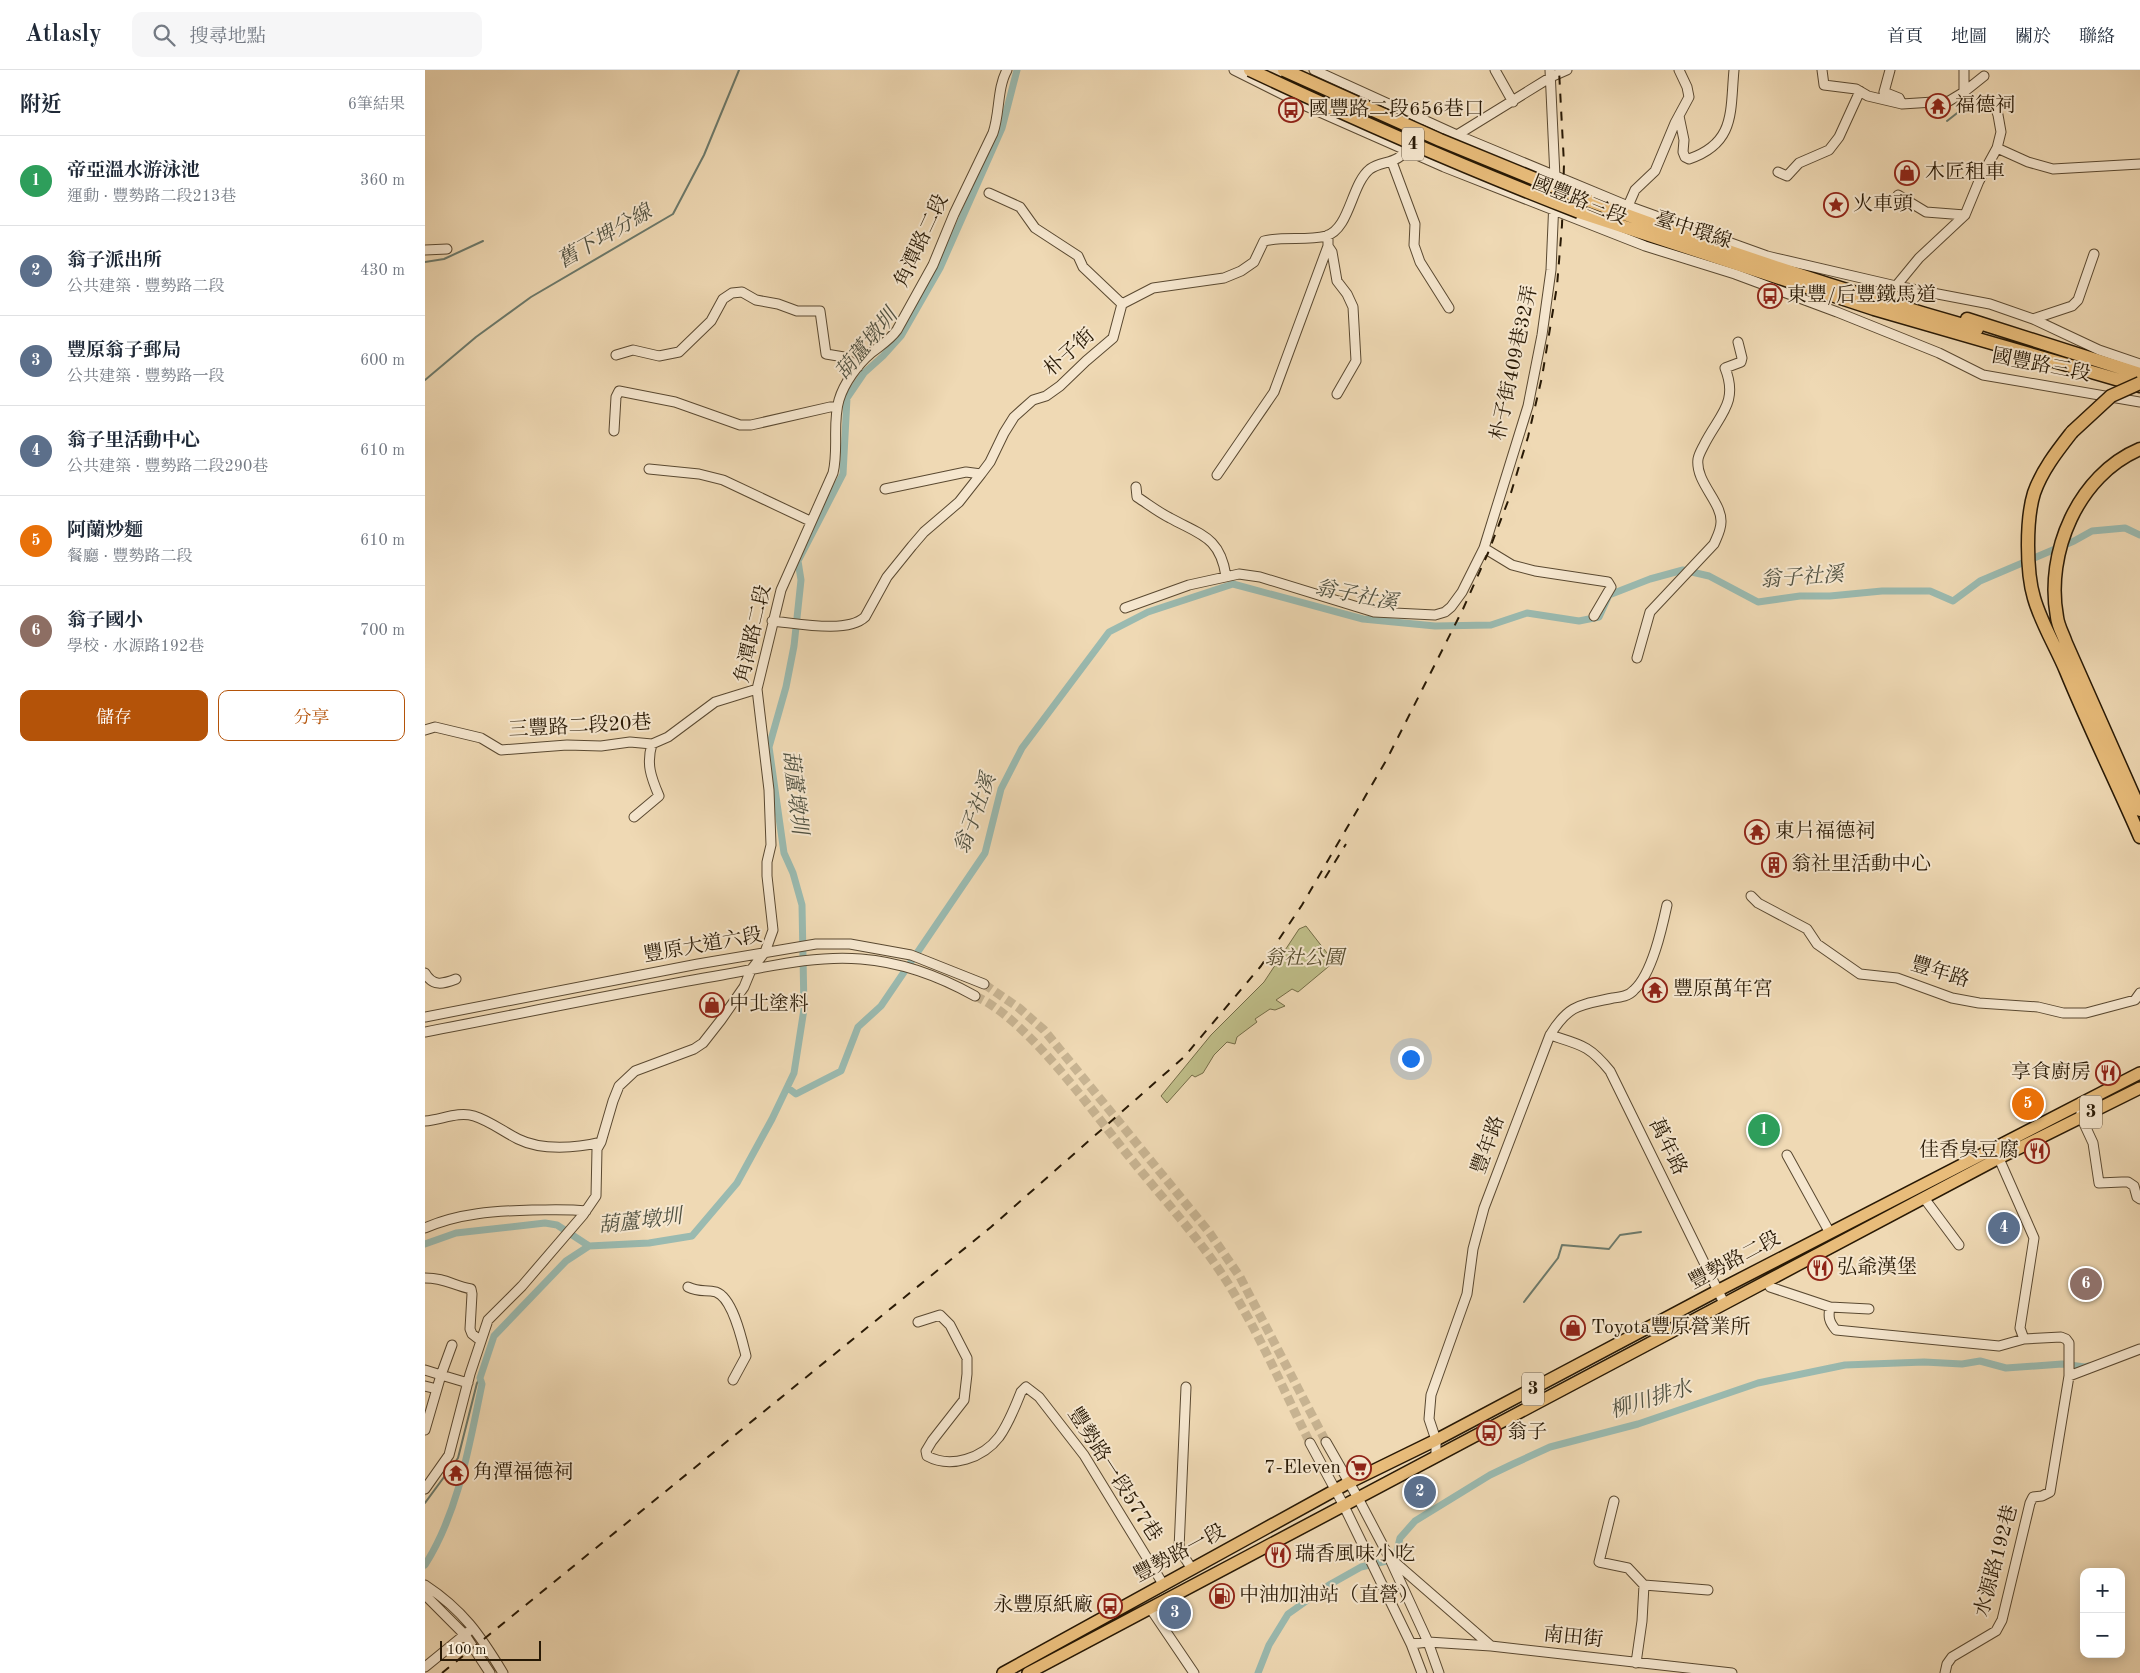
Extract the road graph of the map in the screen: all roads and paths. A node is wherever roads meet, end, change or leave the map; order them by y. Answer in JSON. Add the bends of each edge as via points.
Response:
{"nodes":[{"id":1,"x":1007,"y":70,"type":"edge"},
{"id":2,"x":1234,"y":70,"type":"edge"},
{"id":3,"x":1250,"y":70,"type":"edge"},
{"id":4,"x":1284,"y":70,"type":"edge"},
{"id":5,"x":1314,"y":70,"type":"edge"},
{"id":6,"x":1495,"y":70,"type":"edge"},
{"id":7,"x":1567,"y":70,"type":"edge"},
{"id":8,"x":1679,"y":70,"type":"edge"},
{"id":9,"x":1734,"y":70,"type":"edge"},
{"id":10,"x":1823,"y":70,"type":"edge"},
{"id":11,"x":1890,"y":70,"type":"edge"},
{"id":12,"x":1965,"y":70,"type":"edge"},
{"id":13,"x":1551,"y":74,"type":"edge"},
{"id":14,"x":1984,"y":76,"type":"dead end"},
{"id":15,"x":1860,"y":91,"type":"junction"},
{"id":16,"x":1964,"y":92,"type":"junction"},
{"id":17,"x":1513,"y":102,"type":"junction"},
{"id":18,"x":1993,"y":103,"type":"dead end"},
{"id":19,"x":1902,"y":104,"type":"junction"},
{"id":20,"x":1679,"y":116,"type":"junction"},
{"id":21,"x":1419,"y":118,"type":"junction"},
{"id":22,"x":1457,"y":135,"type":"junction"},
{"id":23,"x":1997,"y":148,"type":"junction"},
{"id":24,"x":1406,"y":151,"type":"junction"},
{"id":25,"x":1392,"y":162,"type":"junction"},
{"id":26,"x":2140,"y":164,"type":"edge"},
{"id":27,"x":1444,"y":167,"type":"junction"},
{"id":28,"x":1777,"y":172,"type":"dead end"},
{"id":29,"x":1555,"y":177,"type":"junction"},
{"id":30,"x":989,"y":193,"type":"dead end"},
{"id":31,"x":1898,"y":195,"type":"dead end"},
{"id":32,"x":1629,"y":206,"type":"junction"},
{"id":33,"x":1554,"y":210,"type":"junction"},
{"id":34,"x":1965,"y":215,"type":"junction"},
{"id":35,"x":1328,"y":236,"type":"junction"},
{"id":36,"x":1328,"y":246,"type":"junction"},
{"id":37,"x":447,"y":249,"type":"dead end"},
{"id":38,"x":425,"y":250,"type":"edge"},
{"id":39,"x":1698,"y":253,"type":"junction"},
{"id":40,"x":2094,"y":254,"type":"dead end"},
{"id":41,"x":1896,"y":286,"type":"junction"},
{"id":42,"x":1123,"y":304,"type":"junction"},
{"id":43,"x":1449,"y":308,"type":"dead end"},
{"id":44,"x":2033,"y":319,"type":"junction"},
{"id":45,"x":1738,"y":342,"type":"dead end"},
{"id":46,"x":615,"y":355,"type":"dead end"},
{"id":47,"x":2140,"y":364,"type":"edge"},
{"id":48,"x":859,"y":366,"type":"junction"},
{"id":49,"x":2140,"y":375,"type":"edge"},
{"id":50,"x":2140,"y":384,"type":"edge"},
{"id":51,"x":2140,"y":390,"type":"edge"},
{"id":52,"x":1337,"y":394,"type":"dead end"},
{"id":53,"x":2140,"y":402,"type":"edge"},
{"id":54,"x":837,"y":407,"type":"junction"},
{"id":55,"x":614,"y":431,"type":"dead end"},
{"id":56,"x":2140,"y":449,"type":"edge"},
{"id":57,"x":649,"y":469,"type":"dead end"},
{"id":58,"x":981,"y":474,"type":"junction"},
{"id":59,"x":1217,"y":475,"type":"dead end"},
{"id":60,"x":1136,"y":487,"type":"dead end"},
{"id":61,"x":885,"y":489,"type":"dead end"},
{"id":62,"x":810,"y":521,"type":"junction"},
{"id":63,"x":1483,"y":548,"type":"junction"},
{"id":64,"x":1226,"y":576,"type":"junction"},
{"id":65,"x":1125,"y":608,"type":"dead end"},
{"id":66,"x":1594,"y":616,"type":"dead end"},
{"id":67,"x":772,"y":621,"type":"junction"},
{"id":68,"x":1637,"y":658,"type":"dead end"},
{"id":69,"x":757,"y":689,"type":"junction"},
{"id":70,"x":425,"y":730,"type":"edge"},
{"id":71,"x":652,"y":744,"type":"junction"},
{"id":72,"x":2140,"y":810,"type":"edge"},
{"id":73,"x":633,"y":817,"type":"dead end"},
{"id":74,"x":2140,"y":837,"type":"edge"},
{"id":75,"x":1751,"y":896,"type":"dead end"},
{"id":76,"x":1667,"y":905,"type":"dead end"},
{"id":77,"x":765,"y":952,"type":"junction"},
{"id":78,"x":751,"y":970,"type":"junction"},
{"id":79,"x":425,"y":973,"type":"edge"},
{"id":80,"x":457,"y":980,"type":"dead end"},
{"id":81,"x":984,"y":984,"type":"tunnel mouth"},
{"id":82,"x":2140,"y":993,"type":"edge"},
{"id":83,"x":975,"y":996,"type":"tunnel mouth"},
{"id":84,"x":425,"y":1017,"type":"edge"},
{"id":85,"x":425,"y":1032,"type":"edge"},
{"id":86,"x":1551,"y":1035,"type":"junction"},
{"id":87,"x":2140,"y":1072,"type":"edge"},
{"id":88,"x":2140,"y":1088,"type":"edge"},
{"id":89,"x":2081,"y":1102,"type":"junction"},
{"id":90,"x":2081,"y":1117,"type":"junction"},
{"id":91,"x":425,"y":1121,"type":"edge"},
{"id":92,"x":601,"y":1142,"type":"junction"},
{"id":93,"x":1997,"y":1152,"type":"junction"},
{"id":94,"x":1787,"y":1155,"type":"dead end"},
{"id":95,"x":1925,"y":1198,"type":"junction"},
{"id":96,"x":2140,"y":1199,"type":"edge"},
{"id":97,"x":585,"y":1213,"type":"junction"},
{"id":98,"x":425,"y":1228,"type":"edge"},
{"id":99,"x":1830,"y":1233,"type":"junction"},
{"id":100,"x":1959,"y":1246,"type":"dead end"},
{"id":101,"x":425,"y":1278,"type":"edge"},
{"id":102,"x":1767,"y":1281,"type":"junction"},
{"id":103,"x":688,"y":1287,"type":"dead end"},
{"id":104,"x":1717,"y":1291,"type":"junction"},
{"id":105,"x":1724,"y":1303,"type":"junction"},
{"id":106,"x":1830,"y":1307,"type":"junction"},
{"id":107,"x":1869,"y":1309,"type":"dead end"},
{"id":108,"x":918,"y":1322,"type":"dead end"},
{"id":109,"x":2024,"y":1339,"type":"junction"},
{"id":110,"x":481,"y":1341,"type":"junction"},
{"id":111,"x":452,"y":1345,"type":"dead end"},
{"id":112,"x":2140,"y":1349,"type":"edge"},
{"id":113,"x":425,"y":1370,"type":"edge"},
{"id":114,"x":441,"y":1375,"type":"junction"},
{"id":115,"x":2069,"y":1376,"type":"junction"},
{"id":116,"x":733,"y":1380,"type":"dead end"},
{"id":117,"x":467,"y":1383,"type":"junction"},
{"id":118,"x":425,"y":1386,"type":"edge"},
{"id":119,"x":1186,"y":1386,"type":"dead end"},
{"id":120,"x":437,"y":1389,"type":"junction"},
{"id":121,"x":428,"y":1407,"type":"edge"},
{"id":122,"x":425,"y":1426,"type":"edge"},
{"id":123,"x":1436,"y":1440,"type":"junction"},
{"id":124,"x":1326,"y":1442,"type":"tunnel mouth"},
{"id":125,"x":1310,"y":1443,"type":"tunnel mouth"},
{"id":126,"x":1436,"y":1455,"type":"junction"},
{"id":127,"x":1348,"y":1483,"type":"junction"},
{"id":128,"x":425,"y":1488,"type":"edge"},
{"id":129,"x":1335,"y":1491,"type":"junction"},
{"id":130,"x":1358,"y":1498,"type":"junction"},
{"id":131,"x":1614,"y":1501,"type":"dead end"},
{"id":132,"x":1343,"y":1504,"type":"junction"},
{"id":133,"x":1389,"y":1557,"type":"junction"},
{"id":134,"x":1192,"y":1569,"type":"junction"},
{"id":135,"x":1163,"y":1584,"type":"junction"},
{"id":136,"x":1644,"y":1585,"type":"junction"},
{"id":137,"x":1708,"y":1590,"type":"dead end"},
{"id":138,"x":427,"y":1591,"type":"edge"},
{"id":139,"x":1150,"y":1608,"type":"junction"},
{"id":140,"x":474,"y":1627,"type":"junction"},
{"id":141,"x":465,"y":1635,"type":"junction"},
{"id":142,"x":1428,"y":1642,"type":"junction"},
{"id":143,"x":1411,"y":1644,"type":"junction"},
{"id":144,"x":1491,"y":1646,"type":"junction"},
{"id":145,"x":1636,"y":1663,"type":"junction"},
{"id":146,"x":425,"y":1667,"type":"edge"},
{"id":147,"x":1011,"y":1671,"type":"edge"},
{"id":148,"x":1701,"y":1671,"type":"edge"},
{"id":149,"x":490,"y":1673,"type":"edge"},
{"id":150,"x":503,"y":1673,"type":"edge"},
{"id":151,"x":1028,"y":1673,"type":"edge"},
{"id":152,"x":1194,"y":1673,"type":"edge"},
{"id":153,"x":1422,"y":1673,"type":"edge"},
{"id":154,"x":1439,"y":1673,"type":"edge"},
{"id":155,"x":1732,"y":1673,"type":"edge"},
{"id":156,"x":1945,"y":1673,"type":"edge"}],
"edges":[{"from":1,"to":48,"type":"street","name":"角潭路二段","via":[[993,133],[933,265],[897,330]]},
{"from":2,"to":24,"type":"street","name":"國豐路三段"},
{"from":3,"to":39,"type":"highway","name":"臺中環線","number":"4","bridge":true,"via":[[1497,180]]},
{"from":4,"to":49,"type":"highway","name":"臺中環線","number":"4","bridge":true,"via":[[1521,175],[1663,229],[1970,327]]},
{"from":5,"to":21,"type":"street","name":"國豐路三段"},
{"from":6,"to":17,"type":"street"},
{"from":7,"to":13,"type":"street"},
{"from":8,"to":20,"type":"street","via":[[1689,97]]},
{"from":9,"to":20,"type":"street","via":[[1728,127],[1723,137],[1709,150],[1689,159],[1685,157]]},
{"from":10,"to":15,"type":"street","via":[[1824,85]]},
{"from":11,"to":19,"type":"street","via":[[1884,92],[1899,98]]},
{"from":12,"to":16,"type":"street"},
{"from":13,"to":17,"type":"street"},
{"from":13,"to":29,"type":"street","name":"朴子街409巷32弄"},
{"from":14,"to":16,"type":"street"},
{"from":15,"to":19,"type":"street"},
{"from":15,"to":28,"type":"street","via":[[1839,137],[1829,150],[1799,163],[1787,176]]},
{"from":16,"to":19,"type":"street","via":[[1949,101]]},
{"from":17,"to":22,"type":"street"},
{"from":18,"to":23,"type":"street","via":[[2001,132]]},
{"from":20,"to":32,"type":"street","via":[[1655,171],[1635,190]]},
{"from":21,"to":22,"type":"street","name":"國豐路三段"},
{"from":21,"to":24,"type":"street"},
{"from":22,"to":27,"type":"street"},
{"from":22,"to":29,"type":"street","name":"國豐路三段"},
{"from":23,"to":26,"type":"street","via":[[2053,169]]},
{"from":23,"to":34,"type":"street"},
{"from":24,"to":25,"type":"street"},
{"from":24,"to":27,"type":"street","name":"國豐路三段"},
{"from":25,"to":35,"type":"street","via":[[1371,168],[1363,175],[1339,228]]},
{"from":25,"to":43,"type":"street","via":[[1415,224],[1414,245]]},
{"from":27,"to":33,"type":"street","name":"國豐路三段"},
{"from":29,"to":32,"type":"street","name":"國豐路三段"},
{"from":29,"to":33,"type":"street","name":"朴子街409巷32弄"},
{"from":30,"to":42,"type":"street","via":[[1020,207],[1035,228],[1078,256],[1083,267]]},
{"from":31,"to":34,"type":"street","via":[[1926,212]]},
{"from":32,"to":41,"type":"street","name":"國豐路三段","via":[[1767,256]]},
{"from":33,"to":53,"type":"street","name":"國豐路三段","via":[[1645,246],[1735,274],[1837,312],[1983,374]]},
{"from":33,"to":63,"type":"street","name":"朴子街409巷32弄","via":[[1551,270],[1528,406]]},
{"from":34,"to":41,"type":"street","via":[[1919,258]]},
{"from":35,"to":36,"type":"street"},
{"from":35,"to":42,"type":"street","via":[[1264,241],[1253,262],[1241,271],[1224,278],[1153,288]]},
{"from":36,"to":52,"type":"street","via":[[1337,281],[1353,307],[1357,361]]},
{"from":36,"to":59,"type":"street","via":[[1274,392]]},
{"from":37,"to":38,"type":"street"},
{"from":39,"to":50,"type":"highway","name":"臺中環線","number":"4","via":[[1874,309]]},
{"from":39,"to":51,"type":"highway","via":[[1799,292],[1901,325]]},
{"from":40,"to":44,"type":"street","via":[[2078,300],[2072,306]]},
{"from":41,"to":44,"type":"street","name":"國豐路三段","via":[[1990,304]]},
{"from":42,"to":58,"type":"street","name":"朴子街","via":[[1113,338],[1060,386],[1023,408],[1004,433]]},
{"from":44,"to":47,"type":"street","name":"國豐路三段","via":[[2099,350]]},
{"from":45,"to":68,"type":"street","via":[[1743,358],[1741,362],[1725,368],[1731,382],[1730,397],[1698,458],[1703,480],[1721,521],[1719,533],[1713,544],[1650,612]]},
{"from":46,"to":48,"type":"street","via":[[633,350],[659,356],[679,352],[711,321],[727,296],[742,292],[756,300],[797,311],[820,311],[826,354],[844,357]]},
{"from":48,"to":54,"type":"street","name":"角潭路二段","via":[[844,388]]},
{"from":50,"to":74,"type":"highway","bridge":true,"via":[[2111,396],[2083,420],[2057,450],[2034,493],[2028,566],[2034,598],[2043,620]]},
{"from":54,"to":55,"type":"street","via":[[751,426],[675,402],[619,391]]},
{"from":54,"to":62,"type":"street","name":"角潭路二段","via":[[834,468]]},
{"from":56,"to":72,"type":"highway","via":[[2105,472],[2075,511],[2057,559],[2055,600],[2057,618],[2066,642]]},
{"from":57,"to":62,"type":"street","via":[[723,480]]},
{"from":58,"to":61,"type":"street","via":[[966,472]]},
{"from":58,"to":67,"type":"street","name":"朴子街","via":[[959,502],[929,527],[887,576],[860,622],[802,624]]},
{"from":60,"to":64,"type":"street","via":[[1137,497],[1212,542],[1223,560]]},
{"from":62,"to":67,"type":"street","name":"角潭路二段","via":[[781,590]]},
{"from":63,"to":64,"type":"street","name":"朴子街409巷32弄","via":[[1462,592],[1448,610],[1435,615],[1374,612],[1260,577],[1245,574]]},
{"from":63,"to":66,"type":"street","via":[[1513,566],[1608,582],[1611,587]]},
{"from":64,"to":65,"type":"street","name":"朴子街409巷32弄","via":[[1189,585]]},
{"from":67,"to":69,"type":"street","name":"角潭路二段"},
{"from":69,"to":71,"type":"street","name":"三豐路二段20巷","via":[[715,702]]},
{"from":69,"to":77,"type":"street","name":"角潭路二段","via":[[769,790],[771,845],[767,876],[773,930]]},
{"from":70,"to":71,"type":"street","name":"三豐路二段20巷","via":[[435,726],[481,738],[501,750],[629,742]]},
{"from":71,"to":73,"type":"street","via":[[648,766],[659,796]]},
{"from":75,"to":82,"type":"street","name":"豐年路","via":[[1807,929],[1817,944],[1860,974],[1897,978],[1952,998],[2086,1013],[2135,1000]]},
{"from":76,"to":86,"type":"street","name":"豐年路","via":[[1659,941],[1642,980],[1634,990],[1625,996],[1580,1005],[1568,1011]]},
{"from":77,"to":78,"type":"street","name":"角潭路二段"},
{"from":77,"to":81,"type":"street","name":"豐原大道六段","via":[[849,944],[911,955]]},
{"from":77,"to":84,"type":"street","name":"豐原大道六段"},
{"from":78,"to":83,"type":"street","name":"豐原大道六段","via":[[817,959],[858,958],[900,966]]},
{"from":78,"to":85,"type":"street","name":"豐原大道六段"},
{"from":78,"to":92,"type":"street","name":"角潭路二段","via":[[703,1043],[635,1071],[623,1081],[613,1101]]},
{"from":79,"to":80,"type":"street","via":[[439,984]]},
{"from":86,"to":104,"type":"street","name":"萬年路","via":[[1586,1047],[1597,1054],[1610,1071]]},
{"from":86,"to":123,"type":"street","name":"豐年路","via":[[1482,1216],[1473,1249],[1467,1294],[1431,1395],[1429,1419]]},
{"from":87,"to":89,"type":"main road","name":"豐勢路二段","number":"3"},
{"from":88,"to":90,"type":"main road","name":"豐勢路二段","number":"3"},
{"from":89,"to":90,"type":"street"},
{"from":89,"to":93,"type":"main road","name":"豐勢路二段","number":"3"},
{"from":90,"to":93,"type":"main road","name":"豐勢路二段","number":"3"},
{"from":90,"to":96,"type":"street","via":[[2093,1143],[2099,1184],[2129,1182]]},
{"from":91,"to":92,"type":"street","via":[[465,1115],[488,1122],[531,1144],[584,1146]]},
{"from":92,"to":97,"type":"street","name":"角潭路二段","via":[[597,1148],[597,1196]]},
{"from":93,"to":95,"type":"main road","name":"豐勢路二段","number":"3"},
{"from":93,"to":99,"type":"main road","name":"豐勢路二段","number":"3"},
{"from":93,"to":109,"type":"street","via":[[2034,1238],[2020,1328]]},
{"from":94,"to":99,"type":"street"},
{"from":95,"to":100,"type":"street"},
{"from":95,"to":102,"type":"main road","name":"豐勢路二段","number":"3"},
{"from":97,"to":98,"type":"street","via":[[572,1209],[490,1211]]},
{"from":97,"to":110,"type":"street","name":"角潭路二段","via":[[488,1320]]},
{"from":99,"to":104,"type":"main road","name":"豐勢路二段","number":"3"},
{"from":101,"to":110,"type":"street","via":[[440,1278],[471,1289],[470,1329]]},
{"from":102,"to":105,"type":"main road","name":"豐勢路二段","number":"3"},
{"from":102,"to":106,"type":"street","via":[[1770,1287]]},
{"from":103,"to":116,"type":"street","via":[[716,1292],[727,1301],[738,1325],[746,1356]]},
{"from":104,"to":105,"type":"street","name":"萬年路"},
{"from":104,"to":123,"type":"main road","name":"豐勢路二段","number":"3"},
{"from":105,"to":126,"type":"main road","name":"豐勢路二段","number":"3"},
{"from":106,"to":107,"type":"street"},
{"from":106,"to":109,"type":"street","via":[[1830,1323],[1836,1330],[1999,1346]]},
{"from":108,"to":135,"type":"street","name":"豐勢路一段577巷","via":[[941,1315],[950,1325],[967,1358],[964,1400],[932,1441],[927,1456],[936,1461],[955,1462],[966,1460],[989,1446],[998,1437],[1026,1387],[1039,1397],[1084,1454]]},
{"from":109,"to":115,"type":"street","name":"水源路192巷","via":[[2066,1339],[2069,1344]]},
{"from":110,"to":117,"type":"street","name":"角潭路二段"},
{"from":111,"to":114,"type":"street"},
{"from":112,"to":115,"type":"street"},
{"from":113,"to":114,"type":"street"},
{"from":114,"to":117,"type":"street"},
{"from":114,"to":120,"type":"street"},
{"from":115,"to":156,"type":"street","name":"水源路192巷","via":[[2050,1492],[2033,1497],[2030,1503],[2002,1620],[1997,1630],[1952,1657]]},
{"from":117,"to":128,"type":"street","name":"角潭路二段","via":[[449,1455]]},
{"from":118,"to":120,"type":"street"},
{"from":119,"to":134,"type":"street","via":[[1179,1549]]},
{"from":120,"to":121,"type":"street"},
{"from":121,"to":122,"type":"street"},
{"from":123,"to":126,"type":"street","name":"豐年路"},
{"from":123,"to":127,"type":"main road","name":"豐勢路二段","number":"3"},
{"from":124,"to":127,"type":"street"},
{"from":125,"to":129,"type":"street"},
{"from":126,"to":130,"type":"main road","name":"豐勢路二段","number":"3"},
{"from":127,"to":129,"type":"main road","name":"豐勢路一段","number":"3"},
{"from":127,"to":130,"type":"street"},
{"from":129,"to":132,"type":"street"},
{"from":129,"to":134,"type":"main road","name":"豐勢路一段","number":"3"},
{"from":130,"to":132,"type":"main road","name":"豐勢路一段","number":"3"},
{"from":130,"to":133,"type":"street"},
{"from":131,"to":136,"type":"street","via":[[1599,1562],[1628,1568]]},
{"from":132,"to":139,"type":"main road","name":"豐勢路一段","number":"3"},
{"from":132,"to":143,"type":"street"},
{"from":133,"to":142,"type":"street"},
{"from":133,"to":144,"type":"street"},
{"from":134,"to":135,"type":"main road","name":"豐勢路一段","number":"3"},
{"from":135,"to":147,"type":"main road","name":"豐勢路一段","number":"3"},
{"from":136,"to":137,"type":"street"},
{"from":136,"to":145,"type":"street"},
{"from":138,"to":140,"type":"street"},
{"from":138,"to":141,"type":"street"},
{"from":139,"to":151,"type":"main road","name":"豐勢路一段","number":"3"},
{"from":139,"to":152,"type":"street"},
{"from":140,"to":141,"type":"street"},
{"from":140,"to":150,"type":"street"},
{"from":141,"to":146,"type":"street"},
{"from":141,"to":149,"type":"street"},
{"from":142,"to":143,"type":"street","name":"南田街"},
{"from":142,"to":144,"type":"street","name":"南田街"},
{"from":142,"to":154,"type":"street"},
{"from":143,"to":153,"type":"street"},
{"from":144,"to":145,"type":"street","name":"南田街"},
{"from":145,"to":148,"type":"street","name":"南田街"},
{"from":148,"to":155,"type":"street","name":"南田街"}]}
